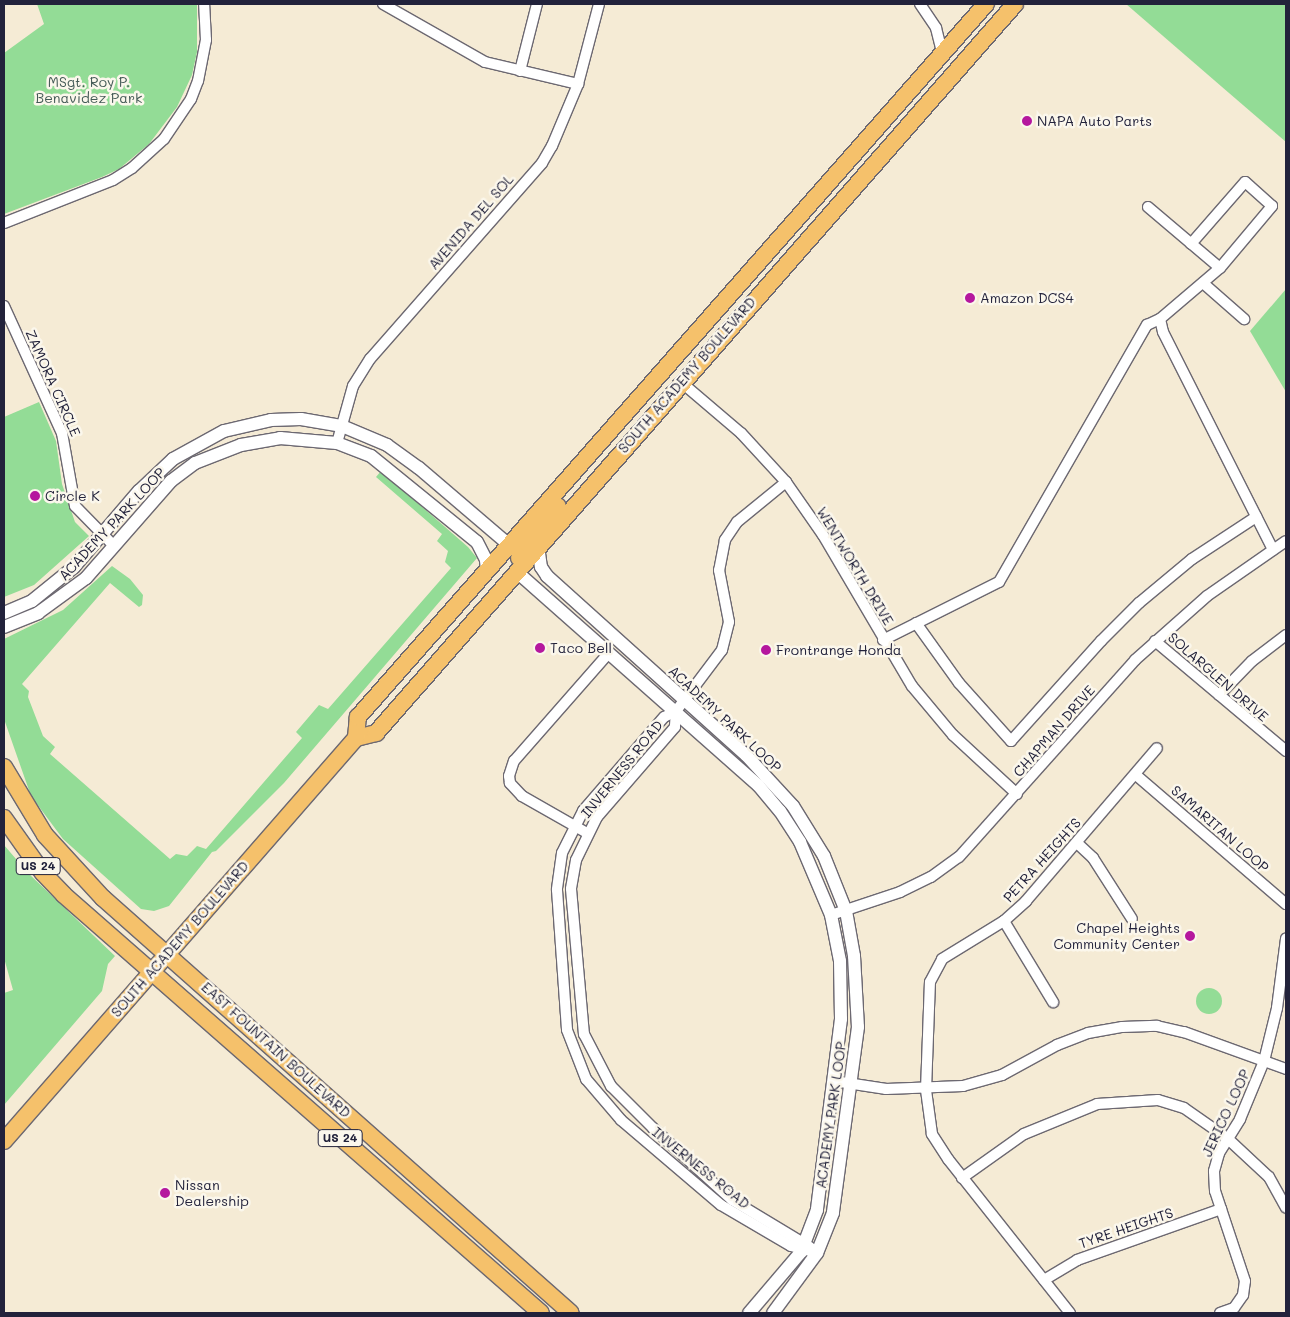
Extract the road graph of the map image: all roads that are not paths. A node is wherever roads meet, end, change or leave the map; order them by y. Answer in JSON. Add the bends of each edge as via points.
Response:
{"nodes":[{"id":1,"x":204,"y":4,"type":"edge"},
{"id":2,"x":383,"y":4,"type":"edge"},
{"id":3,"x":537,"y":4,"type":"edge"},
{"id":4,"x":598,"y":4,"type":"edge"},
{"id":5,"x":920,"y":4,"type":"edge"},
{"id":6,"x":986,"y":4,"type":"edge"},
{"id":7,"x":1016,"y":4,"type":"edge"},
{"id":8,"x":942,"y":52,"type":"junction"},
{"id":9,"x":520,"y":71,"type":"junction"},
{"id":10,"x":578,"y":84,"type":"junction"},
{"id":11,"x":1148,"y":207,"type":"dead end"},
{"id":12,"x":4,"y":223,"type":"edge"},
{"id":13,"x":1191,"y":244,"type":"junction"},
{"id":14,"x":1220,"y":268,"type":"junction"},
{"id":15,"x":1203,"y":283,"type":"junction"},
{"id":16,"x":4,"y":306,"type":"edge"},
{"id":17,"x":1160,"y":319,"type":"junction"},
{"id":18,"x":1244,"y":319,"type":"dead end"},
{"id":19,"x":681,"y":382,"type":"junction"},
{"id":20,"x":646,"y":388,"type":"junction"},
{"id":21,"x":342,"y":426,"type":"junction"},
{"id":22,"x":337,"y":443,"type":"junction"},
{"id":23,"x":786,"y":482,"type":"junction"},
{"id":24,"x":1256,"y":517,"type":"junction"},
{"id":25,"x":102,"y":536,"type":"junction"},
{"id":26,"x":1286,"y":541,"type":"edge"},
{"id":27,"x":509,"y":544,"type":"junction"},
{"id":28,"x":114,"y":546,"type":"junction"},
{"id":29,"x":538,"y":546,"type":"junction"},
{"id":30,"x":1272,"y":550,"type":"junction"},
{"id":31,"x":487,"y":572,"type":"junction"},
{"id":32,"x":517,"y":572,"type":"junction"},
{"id":33,"x":4,"y":613,"type":"edge"},
{"id":34,"x":916,"y":623,"type":"junction"},
{"id":35,"x":4,"y":627,"type":"edge"},
{"id":36,"x":1286,"y":635,"type":"edge"},
{"id":37,"x":883,"y":640,"type":"junction"},
{"id":38,"x":1155,"y":641,"type":"junction"},
{"id":39,"x":609,"y":653,"type":"junction"},
{"id":40,"x":422,"y":680,"type":"junction"},
{"id":41,"x":1219,"y":695,"type":"junction"},
{"id":42,"x":680,"y":706,"type":"junction"},
{"id":43,"x":356,"y":738,"type":"junction"},
{"id":44,"x":1157,"y":748,"type":"dead end"},
{"id":45,"x":1286,"y":751,"type":"edge"},
{"id":46,"x":4,"y":767,"type":"edge"},
{"id":47,"x":1136,"y":775,"type":"junction"},
{"id":48,"x":1017,"y":794,"type":"junction"},
{"id":49,"x":4,"y":818,"type":"edge"},
{"id":50,"x":574,"y":826,"type":"junction"},
{"id":51,"x":587,"y":833,"type":"junction"},
{"id":52,"x":1077,"y":843,"type":"junction"},
{"id":53,"x":1286,"y":904,"type":"edge"},
{"id":54,"x":846,"y":910,"type":"junction"},
{"id":55,"x":831,"y":914,"type":"junction"},
{"id":56,"x":1132,"y":919,"type":"dead end"},
{"id":57,"x":1004,"y":921,"type":"junction"},
{"id":58,"x":1286,"y":939,"type":"edge"},
{"id":59,"x":168,"y":953,"type":"junction"},
{"id":60,"x":151,"y":973,"type":"junction"},
{"id":61,"x":1053,"y":1002,"type":"dead end"},
{"id":62,"x":1282,"y":1009,"type":"edge"},
{"id":63,"x":1264,"y":1061,"type":"junction"},
{"id":64,"x":1286,"y":1069,"type":"edge"},
{"id":65,"x":834,"y":1081,"type":"junction"},
{"id":66,"x":850,"y":1084,"type":"junction"},
{"id":67,"x":926,"y":1090,"type":"junction"},
{"id":68,"x":1227,"y":1138,"type":"junction"},
{"id":69,"x":4,"y":1141,"type":"edge"},
{"id":70,"x":962,"y":1178,"type":"junction"},
{"id":71,"x":1286,"y":1208,"type":"edge"},
{"id":72,"x":1221,"y":1209,"type":"junction"},
{"id":73,"x":803,"y":1248,"type":"junction"},
{"id":74,"x":817,"y":1253,"type":"junction"},
{"id":75,"x":1044,"y":1280,"type":"junction"},
{"id":76,"x":541,"y":1313,"type":"edge"},
{"id":77,"x":571,"y":1313,"type":"edge"},
{"id":78,"x":750,"y":1313,"type":"edge"},
{"id":79,"x":773,"y":1313,"type":"edge"},
{"id":80,"x":1070,"y":1313,"type":"edge"},
{"id":81,"x":1220,"y":1313,"type":"edge"}],
"edges":[{"from":1,"to":12,"type":"street","via":[[206,40],[198,81],[191,99],[164,139],[132,168],[113,180]]},
{"from":2,"to":9,"type":"street","via":[[432,29],[464,52],[485,62]]},
{"from":3,"to":9,"type":"street"},
{"from":4,"to":10,"type":"street","name":"AVENIDA DEL SOL"},
{"from":5,"to":8,"type":"street","via":[[936,28]]},
{"from":6,"to":8,"type":"highway","name":"SOUTH ACADEMY BOULEVARD"},
{"from":7,"to":19,"type":"highway","name":"SOUTH ACADEMY BOULEVARD"},
{"from":8,"to":20,"type":"highway","name":"SOUTH ACADEMY BOULEVARD"},
{"from":9,"to":10,"type":"street"},
{"from":10,"to":21,"type":"street","name":"AVENIDA DEL SOL","via":[[563,124],[542,162],[361,372],[353,386]]},
{"from":11,"to":13,"type":"street"},
{"from":13,"to":14,"type":"street"},
{"from":13,"to":14,"type":"street","via":[[1245,182],[1272,206]]},
{"from":14,"to":15,"type":"street"},
{"from":15,"to":17,"type":"street"},
{"from":15,"to":18,"type":"street"},
{"from":16,"to":25,"type":"street","name":"ZAMORA CIRCLE","via":[[62,433],[75,506]]},
{"from":17,"to":24,"type":"street","via":[[1163,332]]},
{"from":17,"to":34,"type":"street","via":[[1147,325],[999,582]]},
{"from":19,"to":23,"type":"street","name":"WENTWORTH DRIVE","via":[[740,433]]},
{"from":19,"to":29,"type":"highway","name":"SOUTH ACADEMY BOULEVARD"},
{"from":20,"to":27,"type":"highway","name":"SOUTH ACADEMY BOULEVARD"},
{"from":20,"to":32,"type":"highway","via":[[644,406],[526,542]]},
{"from":21,"to":22,"type":"street","name":"AVENIDA DEL SOL"},
{"from":21,"to":25,"type":"street","name":"ACADEMY PARK LOOP","via":[[302,420],[271,420],[238,426],[204,439],[158,472]]},
{"from":21,"to":27,"type":"street","name":"ACADEMY PARK LOOP","via":[[403,455]]},
{"from":22,"to":28,"type":"street","name":"ACADEMY PARK LOOP","via":[[280,438],[215,452],[171,481]]},
{"from":22,"to":31,"type":"street","name":"ACADEMY PARK LOOP","via":[[371,456],[428,499],[477,542],[486,560]]},
{"from":23,"to":37,"type":"street","name":"WENTWORTH DRIVE","via":[[823,535]]},
{"from":23,"to":42,"type":"street","via":[[742,517],[725,540],[719,570],[728,611],[728,632],[717,658]]},
{"from":24,"to":30,"type":"street"},
{"from":24,"to":34,"type":"street","via":[[1192,559],[1126,614],[1011,741],[959,683]]},
{"from":25,"to":28,"type":"street","name":"ZAMORA CIRCLE"},
{"from":25,"to":33,"type":"street","name":"ACADEMY PARK LOOP","via":[[47,591]]},
{"from":26,"to":30,"type":"street","name":"CHAPMAN DRIVE"},
{"from":27,"to":31,"type":"highway","name":"SOUTH ACADEMY BOULEVARD"},
{"from":27,"to":40,"type":"highway","via":[[504,570],[437,646]]},
{"from":28,"to":35,"type":"street","name":"ACADEMY PARK LOOP","via":[[86,578],[54,603]]},
{"from":29,"to":32,"type":"highway","name":"SOUTH ACADEMY BOULEVARD"},
{"from":29,"to":42,"type":"street","name":"ACADEMY PARK LOOP","via":[[541,567],[548,576]]},
{"from":30,"to":38,"type":"street","name":"CHAPMAN DRIVE","via":[[1207,596]]},
{"from":31,"to":43,"type":"highway","name":"SOUTH ACADEMY BOULEVARD","via":[[358,718]]},
{"from":32,"to":39,"type":"street","name":"ACADEMY PARK LOOP"},
{"from":32,"to":40,"type":"highway","name":"SOUTH ACADEMY BOULEVARD"},
{"from":34,"to":37,"type":"street"},
{"from":36,"to":41,"type":"street","via":[[1258,656]]},
{"from":37,"to":48,"type":"street","name":"WENTWORTH DRIVE","via":[[912,686],[939,720]]},
{"from":38,"to":41,"type":"street","name":"SOLARGLEN DRIVE"},
{"from":38,"to":48,"type":"street","name":"CHAPMAN DRIVE"},
{"from":39,"to":42,"type":"street","name":"ACADEMY PARK LOOP"},
{"from":39,"to":50,"type":"street","via":[[510,768],[510,783],[522,796]]},
{"from":40,"to":43,"type":"highway","name":"SOUTH ACADEMY BOULEVARD","via":[[376,733]]},
{"from":41,"to":45,"type":"street","name":"SOLARGLEN DRIVE"},
{"from":42,"to":50,"type":"street","name":"INVERNESS ROAD","via":[[664,717],[583,811]]},
{"from":42,"to":51,"type":"street","name":"INVERNESS ROAD","via":[[675,727]]},
{"from":42,"to":54,"type":"street","name":"ACADEMY PARK LOOP","via":[[746,755],[793,806],[824,856]]},
{"from":42,"to":55,"type":"street","name":"ACADEMY PARK LOOP","via":[[780,811],[814,869]]},
{"from":43,"to":59,"type":"highway","name":"SOUTH ACADEMY BOULEVARD"},
{"from":44,"to":47,"type":"street","name":"PETRA HEIGHTS"},
{"from":46,"to":59,"type":"highway","name":"EAST FOUNTAIN BOULEVARD","number":"US 24","via":[[40,827],[68,863]]},
{"from":47,"to":52,"type":"street","name":"PETRA HEIGHTS"},
{"from":47,"to":53,"type":"street","name":"SAMARITAN LOOP"},
{"from":48,"to":54,"type":"street","name":"CHAPMAN DRIVE","via":[[970,847],[946,867],[890,897]]},
{"from":49,"to":60,"type":"highway","name":"EAST FOUNTAIN BOULEVARD","number":"US 24","via":[[43,873]]},
{"from":50,"to":51,"type":"street"},
{"from":50,"to":73,"type":"street","name":"INVERNESS ROAD","via":[[558,867],[559,939],[567,1030],[586,1078],[621,1120],[721,1205],[753,1227]]},
{"from":51,"to":73,"type":"street","name":"INVERNESS ROAD","via":[[576,860],[572,889],[584,1034],[598,1065],[628,1105],[732,1200]]},
{"from":52,"to":56,"type":"street","via":[[1093,858]]},
{"from":52,"to":57,"type":"street","name":"PETRA HEIGHTS"},
{"from":54,"to":55,"type":"street","name":"CHAPMAN DRIVE"},
{"from":54,"to":66,"type":"street","name":"ACADEMY PARK LOOP","via":[[858,1002]]},
{"from":55,"to":65,"type":"street","name":"ACADEMY PARK LOOP","via":[[841,982],[842,1019]]},
{"from":57,"to":61,"type":"street"},
{"from":57,"to":67,"type":"street","name":"PETRA HEIGHTS","via":[[942,959],[935,969],[930,982]]},
{"from":58,"to":62,"type":"street","name":"JERICO LOOP"},
{"from":59,"to":60,"type":"highway","name":"SOUTH ACADEMY BOULEVARD"},
{"from":59,"to":77,"type":"highway","name":"EAST FOUNTAIN BOULEVARD","number":"US 24"},
{"from":60,"to":69,"type":"highway","name":"SOUTH ACADEMY BOULEVARD"},
{"from":60,"to":76,"type":"highway","name":"EAST FOUNTAIN BOULEVARD","number":"US 24"},
{"from":62,"to":63,"type":"street","name":"JERICO LOOP"},
{"from":63,"to":64,"type":"street"},
{"from":63,"to":67,"type":"street","via":[[1184,1032],[1156,1026],[1122,1027],[1088,1033],[1057,1045],[1002,1075],[963,1086]]},
{"from":63,"to":68,"type":"street","name":"JERICO LOOP","via":[[1240,1119]]},
{"from":65,"to":66,"type":"street"},
{"from":65,"to":73,"type":"street","name":"ACADEMY PARK LOOP","via":[[818,1201]]},
{"from":66,"to":67,"type":"street"},
{"from":66,"to":74,"type":"street","name":"ACADEMY PARK LOOP","via":[[833,1213]]},
{"from":67,"to":70,"type":"street","via":[[932,1134]]},
{"from":68,"to":70,"type":"street","via":[[1184,1108],[1158,1100],[1097,1104],[1024,1134]]},
{"from":68,"to":71,"type":"street","via":[[1269,1177]]},
{"from":68,"to":72,"type":"street","name":"JERICO LOOP","via":[[1214,1171]]},
{"from":70,"to":75,"type":"street"},
{"from":72,"to":75,"type":"street","name":"TYRE HEIGHTS","via":[[1077,1260]]},
{"from":72,"to":81,"type":"street","name":"JERICO LOOP","via":[[1245,1281],[1243,1295],[1234,1308]]},
{"from":73,"to":74,"type":"street","name":"INVERNESS ROAD"},
{"from":73,"to":78,"type":"street","name":"ACADEMY PARK LOOP"},
{"from":74,"to":79,"type":"street","name":"ACADEMY PARK LOOP"},
{"from":75,"to":80,"type":"street"}]}
